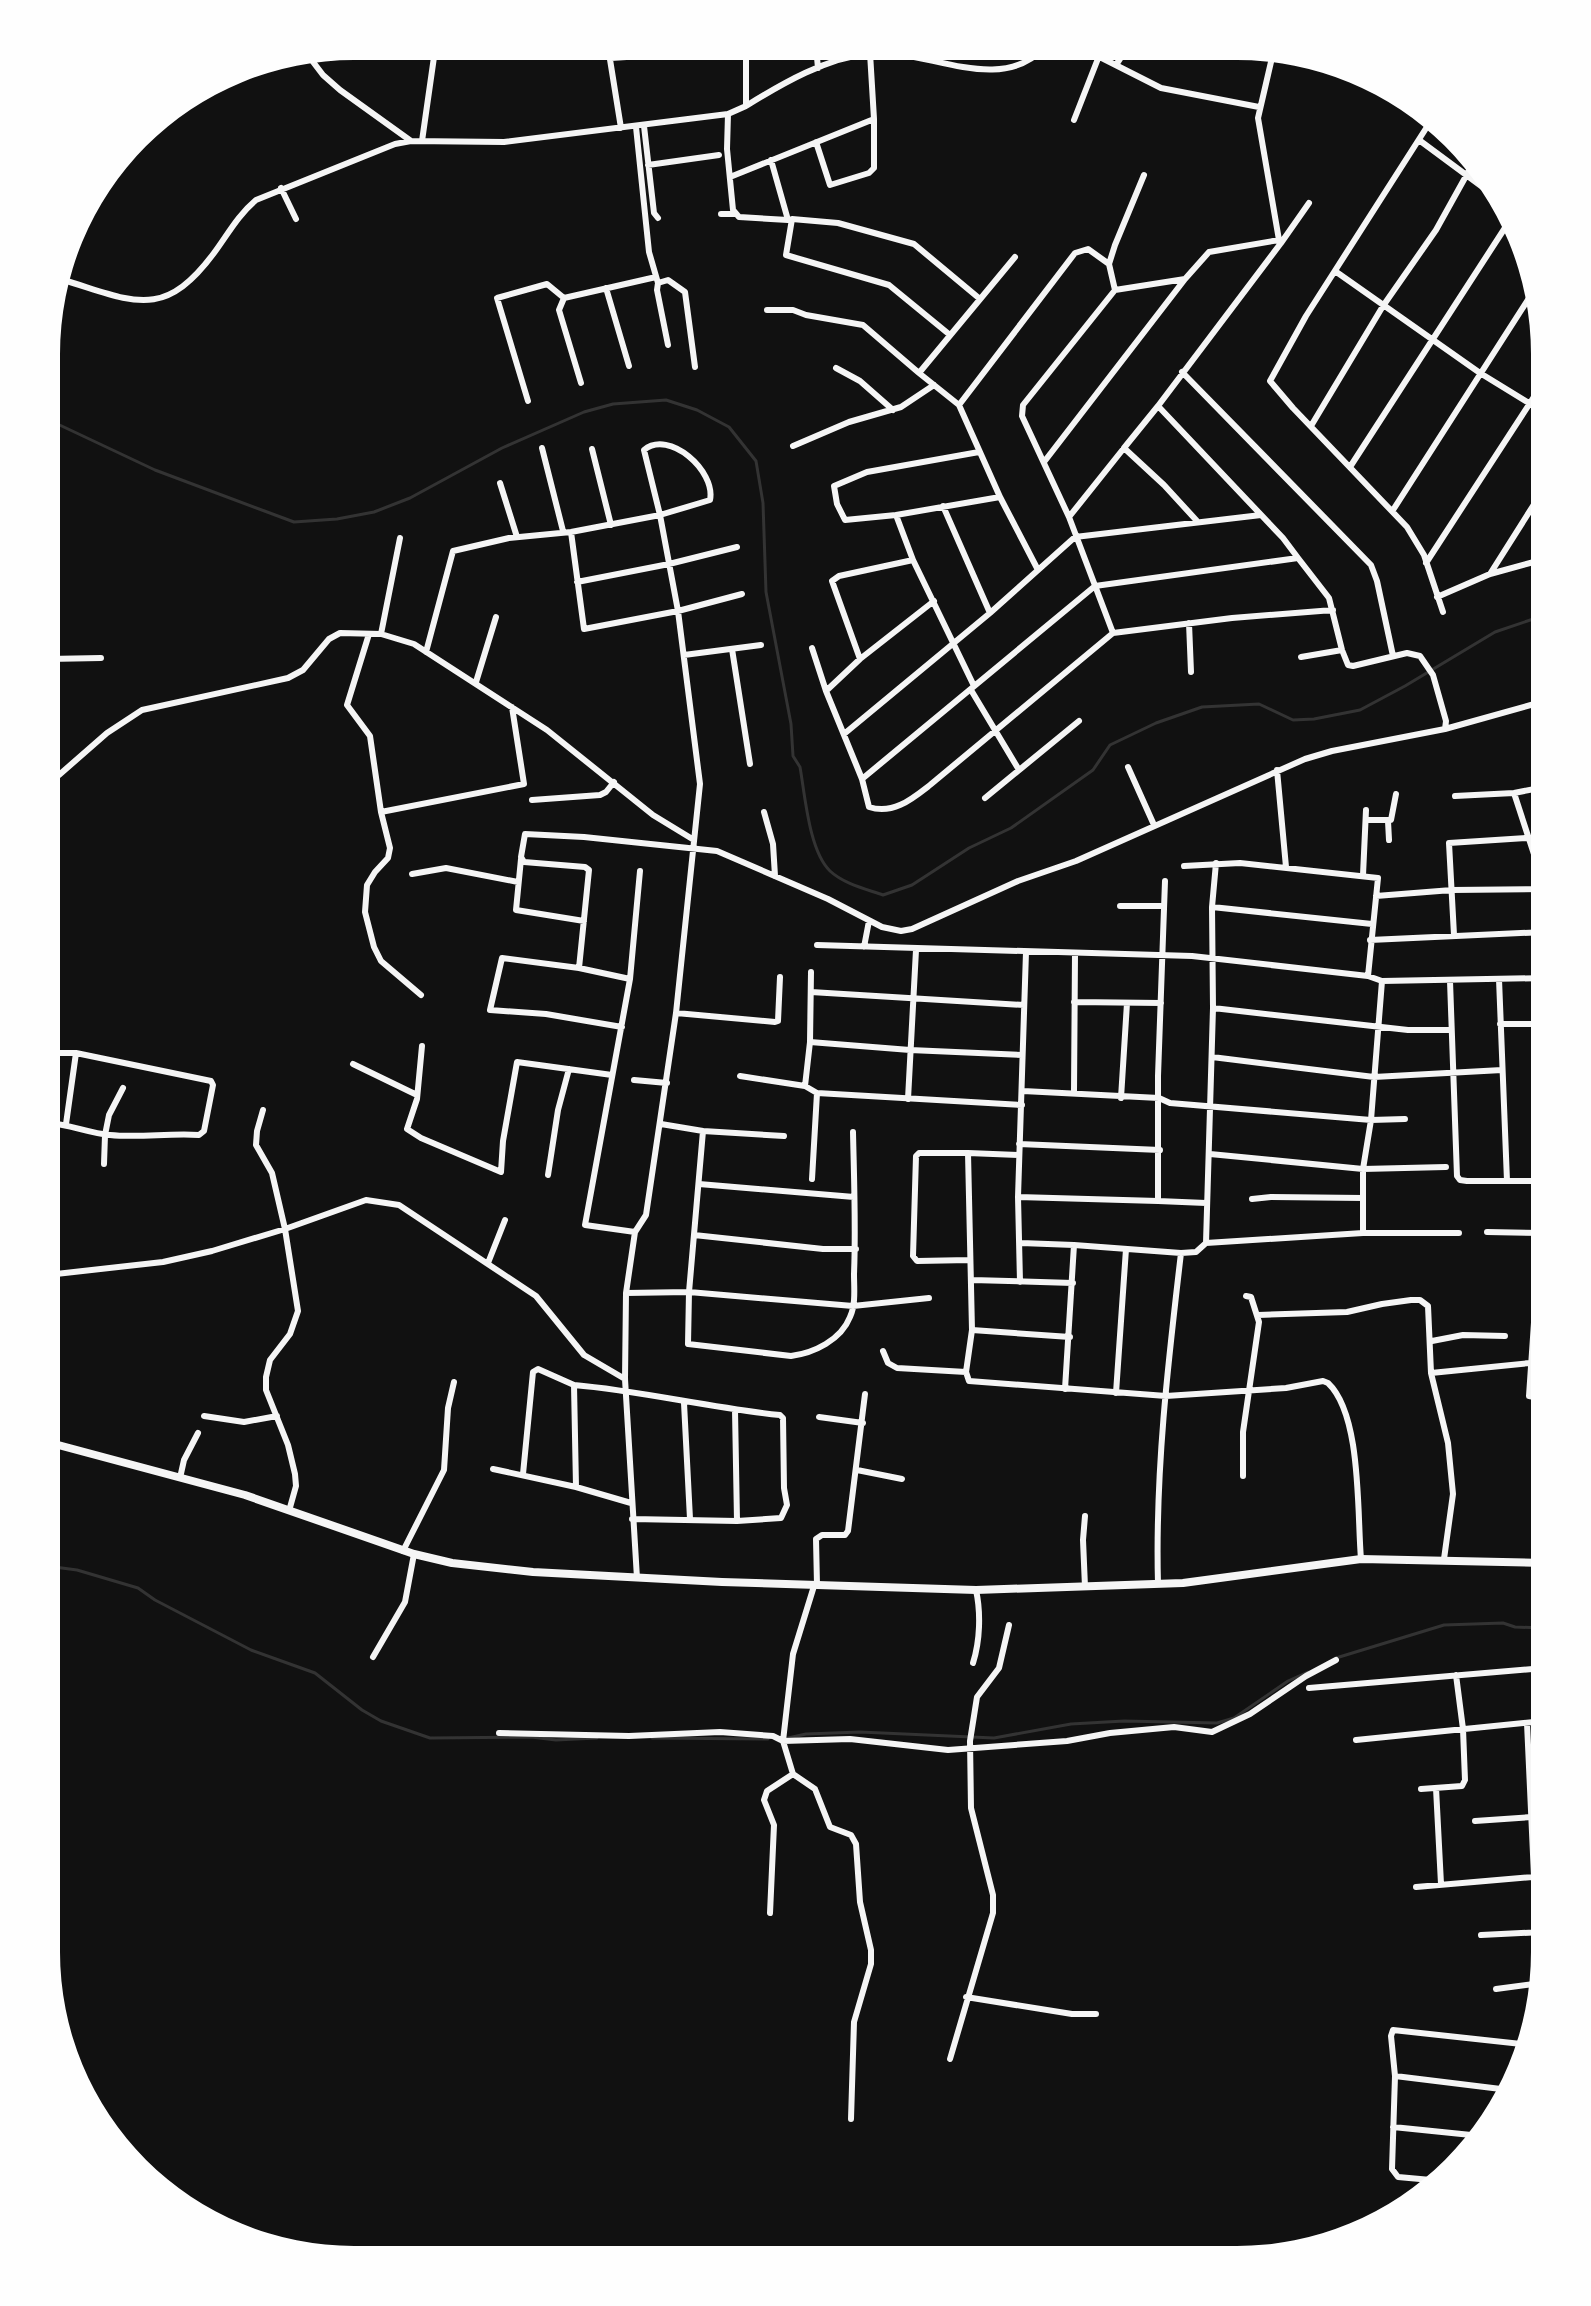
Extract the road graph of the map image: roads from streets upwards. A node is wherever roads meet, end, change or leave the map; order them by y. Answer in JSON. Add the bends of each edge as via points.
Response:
{"nodes":[{"id":1,"x":434,"y":60,"type":"edge"},
{"id":2,"x":611,"y":60,"type":"edge"},
{"id":3,"x":746,"y":60,"type":"edge"},
{"id":4,"x":817,"y":60,"type":"edge"},
{"id":5,"x":845,"y":60,"type":"edge"},
{"id":6,"x":870,"y":60,"type":"edge"},
{"id":7,"x":928,"y":60,"type":"edge"},
{"id":8,"x":1027,"y":60,"type":"edge"},
{"id":9,"x":1097,"y":60,"type":"edge"},
{"id":10,"x":1107,"y":60,"type":"edge"},
{"id":11,"x":1119,"y":60,"type":"edge"},
{"id":12,"x":314,"y":63,"type":"edge"},
{"id":13,"x":1271,"y":63,"type":"edge"},
{"id":14,"x":1116,"y":65,"type":"junction"},
{"id":15,"x":818,"y":68,"type":"junction"},
{"id":16,"x":746,"y":106,"type":"junction"},
{"id":17,"x":1259,"y":107,"type":"junction"},
{"id":18,"x":728,"y":114,"type":"junction"},
{"id":19,"x":874,"y":119,"type":"junction"},
{"id":20,"x":1074,"y":120,"type":"dead end"},
{"id":21,"x":644,"y":126,"type":"junction"},
{"id":22,"x":636,"y":127,"type":"junction"},
{"id":23,"x":621,"y":128,"type":"junction"},
{"id":24,"x":1426,"y":129,"type":"edge"},
{"id":25,"x":1419,"y":140,"type":"junction"},
{"id":26,"x":411,"y":141,"type":"junction"},
{"id":27,"x":422,"y":141,"type":"junction"},
{"id":28,"x":816,"y":142,"type":"junction"},
{"id":29,"x":719,"y":155,"type":"dead end"},
{"id":30,"x":771,"y":160,"type":"junction"},
{"id":31,"x":648,"y":165,"type":"junction"},
{"id":32,"x":1468,"y":172,"type":"edge"},
{"id":33,"x":1144,"y":175,"type":"dead end"},
{"id":34,"x":1466,"y":175,"type":"junction"},
{"id":35,"x":730,"y":177,"type":"junction"},
{"id":36,"x":1474,"y":181,"type":"edge"},
{"id":37,"x":281,"y":188,"type":"junction"},
{"id":38,"x":1309,"y":203,"type":"dead end"},
{"id":39,"x":721,"y":214,"type":"dead end"},
{"id":40,"x":736,"y":214,"type":"junction"},
{"id":41,"x":658,"y":218,"type":"dead end"},
{"id":42,"x":296,"y":219,"type":"dead end"},
{"id":43,"x":1504,"y":230,"type":"edge"},
{"id":44,"x":1280,"y":241,"type":"junction"},
{"id":45,"x":1015,"y":257,"type":"dead end"},
{"id":46,"x":1109,"y":264,"type":"junction"},
{"id":47,"x":1335,"y":271,"type":"junction"},
{"id":48,"x":1185,"y":279,"type":"junction"},
{"id":49,"x":657,"y":280,"type":"junction"},
{"id":50,"x":69,"y":282,"type":"edge"},
{"id":51,"x":606,"y":288,"type":"junction"},
{"id":52,"x":1115,"y":290,"type":"junction"},
{"id":53,"x":564,"y":298,"type":"junction"},
{"id":54,"x":980,"y":299,"type":"junction"},
{"id":55,"x":1526,"y":305,"type":"edge"},
{"id":56,"x":1383,"y":306,"type":"junction"},
{"id":57,"x":767,"y":310,"type":"dead end"},
{"id":58,"x":950,"y":335,"type":"junction"},
{"id":59,"x":1433,"y":340,"type":"junction"},
{"id":60,"x":668,"y":345,"type":"dead end"},
{"id":61,"x":629,"y":366,"type":"dead end"},
{"id":62,"x":695,"y":367,"type":"dead end"},
{"id":63,"x":836,"y":368,"type":"dead end"},
{"id":64,"x":1182,"y":372,"type":"junction"},
{"id":65,"x":919,"y":373,"type":"junction"},
{"id":66,"x":1480,"y":373,"type":"junction"},
{"id":67,"x":581,"y":383,"type":"dead end"},
{"id":68,"x":934,"y":385,"type":"junction"},
{"id":69,"x":528,"y":401,"type":"dead end"},
{"id":70,"x":1530,"y":404,"type":"joint"},
{"id":71,"x":959,"y":405,"type":"junction"},
{"id":72,"x":1158,"y":406,"type":"junction"},
{"id":73,"x":893,"y":410,"type":"junction"},
{"id":74,"x":1311,"y":426,"type":"junction"},
{"id":75,"x":793,"y":446,"type":"dead end"},
{"id":76,"x":542,"y":448,"type":"dead end"},
{"id":77,"x":1124,"y":448,"type":"junction"},
{"id":78,"x":592,"y":449,"type":"dead end"},
{"id":79,"x":979,"y":452,"type":"junction"},
{"id":80,"x":1044,"y":462,"type":"junction"},
{"id":81,"x":1350,"y":467,"type":"junction"},
{"id":82,"x":500,"y":483,"type":"dead end"},
{"id":83,"x":1000,"y":497,"type":"junction"},
{"id":84,"x":943,"y":506,"type":"junction"},
{"id":85,"x":1531,"y":509,"type":"edge"},
{"id":86,"x":1393,"y":510,"type":"junction"},
{"id":87,"x":660,"y":515,"type":"junction"},
{"id":88,"x":896,"y":515,"type":"junction"},
{"id":89,"x":1261,"y":515,"type":"junction"},
{"id":90,"x":1069,"y":517,"type":"junction"},
{"id":91,"x":1197,"y":521,"type":"junction"},
{"id":92,"x":611,"y":525,"type":"junction"},
{"id":93,"x":567,"y":532,"type":"junction"},
{"id":94,"x":517,"y":537,"type":"junction"},
{"id":95,"x":1075,"y":537,"type":"junction"},
{"id":96,"x":400,"y":538,"type":"dead end"},
{"id":97,"x":737,"y":547,"type":"dead end"},
{"id":98,"x":1298,"y":558,"type":"junction"},
{"id":99,"x":913,"y":560,"type":"junction"},
{"id":100,"x":1426,"y":563,"type":"junction"},
{"id":101,"x":1531,"y":563,"type":"edge"},
{"id":102,"x":669,"y":564,"type":"junction"},
{"id":103,"x":1038,"y":570,"type":"junction"},
{"id":104,"x":1490,"y":574,"type":"junction"},
{"id":105,"x":577,"y":582,"type":"junction"},
{"id":106,"x":1095,"y":586,"type":"junction"},
{"id":107,"x":742,"y":594,"type":"dead end"},
{"id":108,"x":1437,"y":597,"type":"junction"},
{"id":109,"x":934,"y":601,"type":"junction"},
{"id":110,"x":1333,"y":610,"type":"junction"},
{"id":111,"x":678,"y":611,"type":"junction"},
{"id":112,"x":1443,"y":612,"type":"dead end"},
{"id":113,"x":990,"y":613,"type":"junction"},
{"id":114,"x":496,"y":617,"type":"dead end"},
{"id":115,"x":1189,"y":623,"type":"junction"},
{"id":116,"x":1113,"y":633,"type":"junction"},
{"id":117,"x":369,"y":634,"type":"junction"},
{"id":118,"x":381,"y":634,"type":"junction"},
{"id":119,"x":953,"y":644,"type":"junction"},
{"id":120,"x":761,"y":645,"type":"dead end"},
{"id":121,"x":812,"y":648,"type":"dead end"},
{"id":122,"x":732,"y":649,"type":"junction"},
{"id":123,"x":1342,"y":650,"type":"junction"},
{"id":124,"x":426,"y":652,"type":"junction"},
{"id":125,"x":684,"y":655,"type":"junction"},
{"id":126,"x":1393,"y":656,"type":"junction"},
{"id":127,"x":1301,"y":657,"type":"dead end"},
{"id":128,"x":101,"y":658,"type":"dead end"},
{"id":129,"x":60,"y":659,"type":"edge"},
{"id":130,"x":860,"y":659,"type":"junction"},
{"id":131,"x":1191,"y":672,"type":"dead end"},
{"id":132,"x":476,"y":682,"type":"junction"},
{"id":133,"x":973,"y":688,"type":"junction"},
{"id":134,"x":826,"y":691,"type":"junction"},
{"id":135,"x":1531,"y":705,"type":"edge"},
{"id":136,"x":512,"y":706,"type":"junction"},
{"id":137,"x":1079,"y":721,"type":"dead end"},
{"id":138,"x":996,"y":729,"type":"junction"},
{"id":139,"x":1445,"y":729,"type":"junction"},
{"id":140,"x":844,"y":734,"type":"junction"},
{"id":141,"x":750,"y":764,"type":"dead end"},
{"id":142,"x":1128,"y":767,"type":"dead end"},
{"id":143,"x":1019,"y":770,"type":"junction"},
{"id":144,"x":1277,"y":770,"type":"junction"},
{"id":145,"x":60,"y":774,"type":"edge"},
{"id":146,"x":862,"y":779,"type":"junction"},
{"id":147,"x":614,"y":782,"type":"junction"},
{"id":148,"x":1531,"y":790,"type":"edge"},
{"id":149,"x":1514,"y":793,"type":"junction"},
{"id":150,"x":1396,"y":794,"type":"dead end"},
{"id":151,"x":1455,"y":796,"type":"dead end"},
{"id":152,"x":985,"y":798,"type":"dead end"},
{"id":153,"x":532,"y":800,"type":"dead end"},
{"id":154,"x":1366,"y":810,"type":"dead end"},
{"id":155,"x":381,"y":812,"type":"junction"},
{"id":156,"x":764,"y":812,"type":"dead end"},
{"id":157,"x":1366,"y":820,"type":"junction"},
{"id":158,"x":1388,"y":821,"type":"junction"},
{"id":159,"x":1154,"y":825,"type":"junction"},
{"id":160,"x":1527,"y":838,"type":"junction"},
{"id":161,"x":694,"y":840,"type":"junction"},
{"id":162,"x":1389,"y":840,"type":"dead end"},
{"id":163,"x":1531,"y":849,"type":"edge"},
{"id":164,"x":694,"y":850,"type":"junction"},
{"id":165,"x":521,"y":859,"type":"junction"},
{"id":166,"x":1216,"y":863,"type":"junction"},
{"id":167,"x":1184,"y":866,"type":"dead end"},
{"id":168,"x":1286,"y":867,"type":"junction"},
{"id":169,"x":640,"y":871,"type":"dead end"},
{"id":170,"x":412,"y":874,"type":"dead end"},
{"id":171,"x":1363,"y":875,"type":"junction"},
{"id":172,"x":775,"y":876,"type":"junction"},
{"id":173,"x":1165,"y":881,"type":"dead end"},
{"id":174,"x":518,"y":882,"type":"junction"},
{"id":175,"x":1531,"y":889,"type":"edge"},
{"id":176,"x":1452,"y":890,"type":"junction"},
{"id":177,"x":1376,"y":896,"type":"junction"},
{"id":178,"x":1120,"y":906,"type":"dead end"},
{"id":179,"x":1164,"y":906,"type":"junction"},
{"id":180,"x":1212,"y":907,"type":"junction"},
{"id":181,"x":584,"y":921,"type":"junction"},
{"id":182,"x":869,"y":921,"type":"junction"},
{"id":183,"x":1372,"y":924,"type":"junction"},
{"id":184,"x":1531,"y":932,"type":"edge"},
{"id":185,"x":1454,"y":935,"type":"junction"},
{"id":186,"x":1370,"y":940,"type":"junction"},
{"id":187,"x":817,"y":945,"type":"dead end"},
{"id":188,"x":864,"y":947,"type":"junction"},
{"id":189,"x":916,"y":950,"type":"junction"},
{"id":190,"x":1026,"y":952,"type":"junction"},
{"id":191,"x":1075,"y":954,"type":"junction"},
{"id":192,"x":1163,"y":956,"type":"junction"},
{"id":193,"x":1213,"y":958,"type":"junction"},
{"id":194,"x":579,"y":968,"type":"junction"},
{"id":195,"x":811,"y":972,"type":"dead end"},
{"id":196,"x":1368,"y":976,"type":"junction"},
{"id":197,"x":780,"y":977,"type":"dead end"},
{"id":198,"x":1531,"y":978,"type":"edge"},
{"id":199,"x":630,"y":979,"type":"junction"},
{"id":200,"x":1499,"y":979,"type":"junction"},
{"id":201,"x":1382,"y":981,"type":"junction"},
{"id":202,"x":1450,"y":981,"type":"junction"},
{"id":203,"x":811,"y":992,"type":"junction"},
{"id":204,"x":421,"y":995,"type":"dead end"},
{"id":205,"x":913,"y":1000,"type":"junction"},
{"id":206,"x":1074,"y":1002,"type":"junction"},
{"id":207,"x":1127,"y":1003,"type":"junction"},
{"id":208,"x":1161,"y":1003,"type":"junction"},
{"id":209,"x":1024,"y":1005,"type":"junction"},
{"id":210,"x":1213,"y":1008,"type":"junction"},
{"id":211,"x":676,"y":1013,"type":"junction"},
{"id":212,"x":1500,"y":1024,"type":"junction"},
{"id":213,"x":1531,"y":1024,"type":"edge"},
{"id":214,"x":622,"y":1027,"type":"junction"},
{"id":215,"x":1378,"y":1027,"type":"junction"},
{"id":216,"x":1451,"y":1030,"type":"junction"},
{"id":217,"x":810,"y":1042,"type":"junction"},
{"id":218,"x":422,"y":1046,"type":"dead end"},
{"id":219,"x":910,"y":1050,"type":"junction"},
{"id":220,"x":60,"y":1053,"type":"edge"},
{"id":221,"x":76,"y":1053,"type":"junction"},
{"id":222,"x":1022,"y":1055,"type":"junction"},
{"id":223,"x":1212,"y":1057,"type":"junction"},
{"id":224,"x":353,"y":1064,"type":"dead end"},
{"id":225,"x":569,"y":1069,"type":"junction"},
{"id":226,"x":1502,"y":1070,"type":"junction"},
{"id":227,"x":1453,"y":1073,"type":"junction"},
{"id":228,"x":612,"y":1075,"type":"junction"},
{"id":229,"x":740,"y":1076,"type":"dead end"},
{"id":230,"x":1374,"y":1077,"type":"junction"},
{"id":231,"x":634,"y":1080,"type":"dead end"},
{"id":232,"x":667,"y":1083,"type":"junction"},
{"id":233,"x":805,"y":1086,"type":"junction"},
{"id":234,"x":123,"y":1088,"type":"dead end"},
{"id":235,"x":1023,"y":1091,"type":"junction"},
{"id":236,"x":817,"y":1093,"type":"junction"},
{"id":237,"x":1074,"y":1093,"type":"junction"},
{"id":238,"x":417,"y":1095,"type":"junction"},
{"id":239,"x":1121,"y":1098,"type":"junction"},
{"id":240,"x":1159,"y":1098,"type":"junction"},
{"id":241,"x":908,"y":1099,"type":"junction"},
{"id":242,"x":1022,"y":1105,"type":"junction"},
{"id":243,"x":1210,"y":1106,"type":"junction"},
{"id":244,"x":263,"y":1110,"type":"dead end"},
{"id":245,"x":1405,"y":1119,"type":"dead end"},
{"id":246,"x":1371,"y":1120,"type":"junction"},
{"id":247,"x":60,"y":1124,"type":"edge"},
{"id":248,"x":66,"y":1124,"type":"junction"},
{"id":249,"x":661,"y":1124,"type":"junction"},
{"id":250,"x":703,"y":1131,"type":"junction"},
{"id":251,"x":853,"y":1132,"type":"dead end"},
{"id":252,"x":105,"y":1135,"type":"junction"},
{"id":253,"x":784,"y":1136,"type":"dead end"},
{"id":254,"x":1019,"y":1144,"type":"junction"},
{"id":255,"x":1160,"y":1150,"type":"junction"},
{"id":256,"x":968,"y":1153,"type":"junction"},
{"id":257,"x":1210,"y":1154,"type":"junction"},
{"id":258,"x":1019,"y":1155,"type":"junction"},
{"id":259,"x":104,"y":1164,"type":"dead end"},
{"id":260,"x":1446,"y":1167,"type":"dead end"},
{"id":261,"x":1363,"y":1169,"type":"junction"},
{"id":262,"x":548,"y":1175,"type":"dead end"},
{"id":263,"x":812,"y":1179,"type":"dead end"},
{"id":264,"x":1507,"y":1181,"type":"junction"},
{"id":265,"x":1531,"y":1181,"type":"edge"},
{"id":266,"x":699,"y":1184,"type":"junction"},
{"id":267,"x":854,"y":1197,"type":"junction"},
{"id":268,"x":1018,"y":1197,"type":"junction"},
{"id":269,"x":1363,"y":1198,"type":"junction"},
{"id":270,"x":1252,"y":1199,"type":"dead end"},
{"id":271,"x":1158,"y":1201,"type":"junction"},
{"id":272,"x":1206,"y":1203,"type":"junction"},
{"id":273,"x":505,"y":1220,"type":"dead end"},
{"id":274,"x":285,"y":1229,"type":"junction"},
{"id":275,"x":635,"y":1232,"type":"junction"},
{"id":276,"x":1487,"y":1232,"type":"dead end"},
{"id":277,"x":1363,"y":1233,"type":"junction"},
{"id":278,"x":1459,"y":1233,"type":"dead end"},
{"id":279,"x":1531,"y":1233,"type":"edge"},
{"id":280,"x":694,"y":1235,"type":"junction"},
{"id":281,"x":1021,"y":1243,"type":"junction"},
{"id":282,"x":1206,"y":1243,"type":"junction"},
{"id":283,"x":1074,"y":1245,"type":"junction"},
{"id":284,"x":856,"y":1249,"type":"junction"},
{"id":285,"x":1126,"y":1249,"type":"junction"},
{"id":286,"x":1181,"y":1253,"type":"junction"},
{"id":287,"x":970,"y":1260,"type":"junction"},
{"id":288,"x":488,"y":1263,"type":"junction"},
{"id":289,"x":60,"y":1274,"type":"edge"},
{"id":290,"x":972,"y":1280,"type":"junction"},
{"id":291,"x":1020,"y":1282,"type":"junction"},
{"id":292,"x":1073,"y":1283,"type":"junction"},
{"id":293,"x":689,"y":1292,"type":"junction"},
{"id":294,"x":626,"y":1293,"type":"junction"},
{"id":295,"x":1246,"y":1296,"type":"dead end"},
{"id":296,"x":929,"y":1298,"type":"dead end"},
{"id":297,"x":853,"y":1306,"type":"junction"},
{"id":298,"x":1258,"y":1315,"type":"junction"},
{"id":299,"x":972,"y":1330,"type":"junction"},
{"id":300,"x":1505,"y":1336,"type":"dead end"},
{"id":301,"x":1070,"y":1337,"type":"junction"},
{"id":302,"x":1432,"y":1341,"type":"junction"},
{"id":303,"x":883,"y":1351,"type":"dead end"},
{"id":304,"x":1531,"y":1360,"type":"edge"},
{"id":305,"x":1530,"y":1363,"type":"junction"},
{"id":306,"x":966,"y":1372,"type":"junction"},
{"id":307,"x":1431,"y":1373,"type":"junction"},
{"id":308,"x":625,"y":1379,"type":"junction"},
{"id":309,"x":454,"y":1382,"type":"dead end"},
{"id":310,"x":574,"y":1385,"type":"junction"},
{"id":311,"x":1065,"y":1389,"type":"junction"},
{"id":312,"x":627,"y":1390,"type":"junction"},
{"id":313,"x":1251,"y":1390,"type":"junction"},
{"id":314,"x":1116,"y":1393,"type":"junction"},
{"id":315,"x":865,"y":1394,"type":"dead end"},
{"id":316,"x":1166,"y":1396,"type":"junction"},
{"id":317,"x":1531,"y":1396,"type":"edge"},
{"id":318,"x":684,"y":1403,"type":"junction"},
{"id":319,"x":735,"y":1410,"type":"junction"},
{"id":320,"x":204,"y":1416,"type":"dead end"},
{"id":321,"x":277,"y":1416,"type":"junction"},
{"id":322,"x":819,"y":1417,"type":"dead end"},
{"id":323,"x":863,"y":1423,"type":"junction"},
{"id":324,"x":198,"y":1433,"type":"dead end"},
{"id":325,"x":60,"y":1446,"type":"edge"},
{"id":326,"x":493,"y":1469,"type":"dead end"},
{"id":327,"x":857,"y":1470,"type":"junction"},
{"id":328,"x":523,"y":1474,"type":"junction"},
{"id":329,"x":1243,"y":1476,"type":"dead end"},
{"id":330,"x":180,"y":1478,"type":"junction"},
{"id":331,"x":902,"y":1479,"type":"dead end"},
{"id":332,"x":576,"y":1487,"type":"junction"},
{"id":333,"x":631,"y":1503,"type":"junction"},
{"id":334,"x":289,"y":1511,"type":"junction"},
{"id":335,"x":1085,"y":1516,"type":"dead end"},
{"id":336,"x":632,"y":1519,"type":"junction"},
{"id":337,"x":690,"y":1519,"type":"junction"},
{"id":338,"x":737,"y":1521,"type":"junction"},
{"id":339,"x":403,"y":1551,"type":"junction"},
{"id":340,"x":414,"y":1554,"type":"junction"},
{"id":341,"x":1361,"y":1559,"type":"junction"},
{"id":342,"x":1444,"y":1559,"type":"junction"},
{"id":343,"x":1531,"y":1562,"type":"edge"},
{"id":344,"x":637,"y":1578,"type":"junction"},
{"id":345,"x":1158,"y":1584,"type":"junction"},
{"id":346,"x":816,"y":1586,"type":"junction"},
{"id":347,"x":1085,"y":1587,"type":"junction"},
{"id":348,"x":976,"y":1590,"type":"junction"},
{"id":349,"x":1009,"y":1625,"type":"dead end"},
{"id":350,"x":373,"y":1657,"type":"dead end"},
{"id":351,"x":1336,"y":1660,"type":"dead end"},
{"id":352,"x":973,"y":1663,"type":"dead end"},
{"id":353,"x":1531,"y":1669,"type":"edge"},
{"id":354,"x":1456,"y":1675,"type":"junction"},
{"id":355,"x":1309,"y":1688,"type":"dead end"},
{"id":356,"x":1527,"y":1723,"type":"junction"},
{"id":357,"x":1531,"y":1723,"type":"edge"},
{"id":358,"x":1463,"y":1729,"type":"junction"},
{"id":359,"x":499,"y":1733,"type":"dead end"},
{"id":360,"x":1356,"y":1740,"type":"dead end"},
{"id":361,"x":783,"y":1741,"type":"junction"},
{"id":362,"x":970,"y":1745,"type":"junction"},
{"id":363,"x":793,"y":1774,"type":"junction"},
{"id":364,"x":1436,"y":1788,"type":"junction"},
{"id":365,"x":1421,"y":1789,"type":"dead end"},
{"id":366,"x":1531,"y":1798,"type":"edge"},
{"id":367,"x":1531,"y":1817,"type":"edge"},
{"id":368,"x":1475,"y":1821,"type":"dead end"},
{"id":369,"x":1531,"y":1876,"type":"edge"},
{"id":370,"x":1441,"y":1884,"type":"junction"},
{"id":371,"x":1416,"y":1887,"type":"dead end"},
{"id":372,"x":770,"y":1913,"type":"dead end"},
{"id":373,"x":1531,"y":1933,"type":"edge"},
{"id":374,"x":1481,"y":1935,"type":"dead end"},
{"id":375,"x":1529,"y":1985,"type":"edge"},
{"id":376,"x":1496,"y":1989,"type":"dead end"},
{"id":377,"x":966,"y":1997,"type":"junction"},
{"id":378,"x":1096,"y":2014,"type":"dead end"},
{"id":379,"x":1516,"y":2043,"type":"edge"},
{"id":380,"x":950,"y":2059,"type":"dead end"},
{"id":381,"x":1395,"y":2076,"type":"junction"},
{"id":382,"x":1498,"y":2089,"type":"edge"},
{"id":383,"x":851,"y":2119,"type":"dead end"},
{"id":384,"x":1393,"y":2127,"type":"junction"},
{"id":385,"x":1467,"y":2135,"type":"edge"},
{"id":386,"x":1423,"y":2179,"type":"edge"}],
"edges":[{"from":1,"to":27,"type":"street"},
{"from":2,"to":23,"type":"street"},
{"from":3,"to":16,"type":"street"},
{"from":4,"to":15,"type":"street"},
{"from":5,"to":15,"type":"street"},
{"from":6,"to":19,"type":"street"},
{"from":7,"to":8,"type":"street","via":[[989,69]]},
{"from":9,"to":20,"type":"street"},
{"from":10,"to":14,"type":"street"},
{"from":11,"to":14,"type":"street"},
{"from":12,"to":26,"type":"street","via":[[340,90]]},
{"from":13,"to":17,"type":"street"},
{"from":14,"to":17,"type":"street","via":[[1161,88]]},
{"from":15,"to":16,"type":"street"},
{"from":16,"to":18,"type":"street"},
{"from":17,"to":44,"type":"street"},
{"from":18,"to":21,"type":"street"},
{"from":18,"to":35,"type":"street"},
{"from":19,"to":28,"type":"street"},
{"from":19,"to":28,"type":"street","via":[[874,168],[869,173],[830,185]]},
{"from":21,"to":22,"type":"street"},
{"from":21,"to":31,"type":"street"},
{"from":22,"to":23,"type":"street"},
{"from":22,"to":49,"type":"street","via":[[649,252]]},
{"from":23,"to":27,"type":"street","via":[[504,142]]},
{"from":24,"to":25,"type":"street"},
{"from":25,"to":34,"type":"street"},
{"from":25,"to":47,"type":"street"},
{"from":26,"to":27,"type":"street"},
{"from":26,"to":37,"type":"street"},
{"from":28,"to":30,"type":"street"},
{"from":29,"to":31,"type":"street"},
{"from":30,"to":35,"type":"street"},
{"from":30,"to":40,"type":"street","via":[[788,220]]},
{"from":31,"to":41,"type":"street"},
{"from":32,"to":34,"type":"street"},
{"from":33,"to":46,"type":"street"},
{"from":34,"to":36,"type":"street"},
{"from":34,"to":56,"type":"street","via":[[1436,230]]},
{"from":35,"to":40,"type":"street"},
{"from":37,"to":42,"type":"street"},
{"from":37,"to":50,"type":"street","via":[[244,210],[194,279],[172,295],[135,301]]},
{"from":38,"to":44,"type":"street"},
{"from":39,"to":40,"type":"street"},
{"from":43,"to":59,"type":"street"},
{"from":44,"to":48,"type":"street","via":[[1209,252]]},
{"from":44,"to":64,"type":"street"},
{"from":45,"to":54,"type":"street"},
{"from":46,"to":52,"type":"street"},
{"from":46,"to":71,"type":"street","via":[[1088,249],[1075,253]]},
{"from":47,"to":56,"type":"street"},
{"from":47,"to":74,"type":"street","via":[[1271,377],[1271,384]]},
{"from":48,"to":52,"type":"street"},
{"from":48,"to":80,"type":"street"},
{"from":49,"to":51,"type":"street"},
{"from":49,"to":60,"type":"street"},
{"from":49,"to":62,"type":"street","via":[[668,280],[685,292]]},
{"from":51,"to":53,"type":"street"},
{"from":51,"to":61,"type":"street"},
{"from":52,"to":80,"type":"street","via":[[1023,405],[1022,416]]},
{"from":53,"to":67,"type":"street","via":[[559,310]]},
{"from":53,"to":69,"type":"street","via":[[547,284],[497,298]]},
{"from":54,"to":58,"type":"street"},
{"from":54,"to":58,"type":"street","via":[[919,246],[838,223],[792,219],[786,255],[889,285]]},
{"from":55,"to":66,"type":"street"},
{"from":56,"to":59,"type":"street"},
{"from":56,"to":74,"type":"street"},
{"from":57,"to":65,"type":"street","via":[[793,310],[863,325]]},
{"from":58,"to":65,"type":"street"},
{"from":59,"to":66,"type":"street"},
{"from":59,"to":81,"type":"street"},
{"from":63,"to":73,"type":"street"},
{"from":64,"to":72,"type":"street"},
{"from":64,"to":126,"type":"street","via":[[1371,565]]},
{"from":65,"to":68,"type":"street"},
{"from":66,"to":70,"type":"street"},
{"from":66,"to":86,"type":"street"},
{"from":68,"to":71,"type":"street"},
{"from":68,"to":73,"type":"street"},
{"from":70,"to":100,"type":"street"},
{"from":71,"to":79,"type":"street"},
{"from":72,"to":77,"type":"street"},
{"from":72,"to":89,"type":"street"},
{"from":73,"to":75,"type":"street"},
{"from":74,"to":81,"type":"street"},
{"from":76,"to":93,"type":"street"},
{"from":77,"to":90,"type":"street"},
{"from":77,"to":91,"type":"street"},
{"from":78,"to":92,"type":"street"},
{"from":79,"to":83,"type":"street"},
{"from":79,"to":88,"type":"street","via":[[867,472],[834,486],[845,520]]},
{"from":80,"to":90,"type":"street"},
{"from":81,"to":86,"type":"street"},
{"from":82,"to":94,"type":"street"},
{"from":83,"to":84,"type":"street"},
{"from":83,"to":103,"type":"street"},
{"from":84,"to":88,"type":"street"},
{"from":84,"to":113,"type":"street"},
{"from":85,"to":104,"type":"street"},
{"from":86,"to":100,"type":"street","via":[[1414,536]]},
{"from":87,"to":87,"type":"street","via":[[644,450],[648,446],[679,449],[697,463],[710,485],[710,500]]},
{"from":87,"to":92,"type":"street"},
{"from":87,"to":102,"type":"street"},
{"from":88,"to":99,"type":"street"},
{"from":89,"to":91,"type":"street"},
{"from":89,"to":98,"type":"street"},
{"from":90,"to":95,"type":"street"},
{"from":91,"to":95,"type":"street"},
{"from":92,"to":93,"type":"street"},
{"from":93,"to":94,"type":"street"},
{"from":93,"to":105,"type":"street"},
{"from":94,"to":124,"type":"street","via":[[450,554]]},
{"from":95,"to":103,"type":"street"},
{"from":95,"to":106,"type":"street"},
{"from":96,"to":118,"type":"street"},
{"from":97,"to":102,"type":"street"},
{"from":98,"to":106,"type":"street"},
{"from":98,"to":110,"type":"street"},
{"from":99,"to":109,"type":"street"},
{"from":99,"to":130,"type":"street","via":[[832,581]]},
{"from":100,"to":108,"type":"street"},
{"from":101,"to":104,"type":"street"},
{"from":102,"to":105,"type":"street"},
{"from":102,"to":111,"type":"street"},
{"from":103,"to":113,"type":"street"},
{"from":104,"to":108,"type":"street"},
{"from":105,"to":111,"type":"street","via":[[584,629]]},
{"from":106,"to":116,"type":"street"},
{"from":106,"to":133,"type":"street"},
{"from":107,"to":111,"type":"street"},
{"from":108,"to":112,"type":"street"},
{"from":109,"to":119,"type":"street"},
{"from":109,"to":130,"type":"street"},
{"from":110,"to":115,"type":"street"},
{"from":110,"to":123,"type":"street"},
{"from":111,"to":125,"type":"street"},
{"from":113,"to":119,"type":"street"},
{"from":114,"to":132,"type":"street"},
{"from":115,"to":116,"type":"street"},
{"from":115,"to":131,"type":"street"},
{"from":116,"to":138,"type":"street"},
{"from":117,"to":118,"type":"street"},
{"from":117,"to":145,"type":"street","via":[[334,635],[303,670],[288,678],[142,710]]},
{"from":117,"to":155,"type":"street","via":[[347,705],[370,736]]},
{"from":118,"to":124,"type":"street"},
{"from":119,"to":133,"type":"street"},
{"from":119,"to":140,"type":"street"},
{"from":120,"to":122,"type":"street"},
{"from":121,"to":134,"type":"street"},
{"from":122,"to":125,"type":"street"},
{"from":122,"to":141,"type":"street"},
{"from":123,"to":126,"type":"street","via":[[1351,666]]},
{"from":123,"to":127,"type":"street"},
{"from":124,"to":132,"type":"street"},
{"from":125,"to":161,"type":"street","via":[[699,767]]},
{"from":126,"to":139,"type":"street","via":[[1411,652],[1424,658]]},
{"from":128,"to":129,"type":"street"},
{"from":130,"to":134,"type":"street"},
{"from":132,"to":136,"type":"street"},
{"from":133,"to":138,"type":"street"},
{"from":133,"to":146,"type":"street"},
{"from":134,"to":140,"type":"street"},
{"from":135,"to":139,"type":"street"},
{"from":136,"to":147,"type":"street"},
{"from":136,"to":155,"type":"street","via":[[524,784]]},
{"from":137,"to":143,"type":"street"},
{"from":138,"to":143,"type":"street"},
{"from":138,"to":146,"type":"street","via":[[905,804],[871,809]]},
{"from":139,"to":144,"type":"street","via":[[1332,751]]},
{"from":140,"to":146,"type":"street"},
{"from":142,"to":159,"type":"street"},
{"from":143,"to":152,"type":"street"},
{"from":144,"to":159,"type":"street"},
{"from":144,"to":168,"type":"street"},
{"from":147,"to":153,"type":"street","via":[[600,795]]},
{"from":147,"to":161,"type":"street"},
{"from":148,"to":149,"type":"street"},
{"from":149,"to":151,"type":"street"},
{"from":149,"to":160,"type":"street"},
{"from":150,"to":158,"type":"street","via":[[1394,817]]},
{"from":154,"to":157,"type":"street"},
{"from":155,"to":204,"type":"street","via":[[390,853],[367,885],[365,912],[381,961]]},
{"from":156,"to":172,"type":"street"},
{"from":157,"to":158,"type":"street"},
{"from":157,"to":171,"type":"street"},
{"from":158,"to":162,"type":"street"},
{"from":159,"to":182,"type":"street","via":[[923,926],[901,931]]},
{"from":160,"to":163,"type":"street"},
{"from":160,"to":176,"type":"street","via":[[1449,843]]},
{"from":161,"to":164,"type":"street"},
{"from":164,"to":165,"type":"street","via":[[530,833],[523,836]]},
{"from":164,"to":172,"type":"street","via":[[717,851]]},
{"from":164,"to":211,"type":"street"},
{"from":165,"to":174,"type":"street"},
{"from":165,"to":181,"type":"street","via":[[589,870]]},
{"from":166,"to":167,"type":"street"},
{"from":166,"to":168,"type":"street"},
{"from":166,"to":180,"type":"street"},
{"from":168,"to":171,"type":"street"},
{"from":169,"to":199,"type":"street"},
{"from":170,"to":174,"type":"street","via":[[446,868]]},
{"from":171,"to":177,"type":"street","via":[[1378,878]]},
{"from":172,"to":182,"type":"street"},
{"from":173,"to":179,"type":"street"},
{"from":174,"to":181,"type":"street","via":[[516,910]]},
{"from":175,"to":176,"type":"street"},
{"from":176,"to":177,"type":"street"},
{"from":176,"to":185,"type":"street"},
{"from":177,"to":183,"type":"street"},
{"from":178,"to":179,"type":"street"},
{"from":179,"to":192,"type":"street"},
{"from":180,"to":183,"type":"street"},
{"from":180,"to":193,"type":"street"},
{"from":181,"to":194,"type":"street"},
{"from":182,"to":188,"type":"street"},
{"from":183,"to":186,"type":"street"},
{"from":184,"to":185,"type":"street"},
{"from":185,"to":186,"type":"street"},
{"from":186,"to":196,"type":"street"},
{"from":187,"to":188,"type":"street"},
{"from":188,"to":189,"type":"street"},
{"from":189,"to":190,"type":"street"},
{"from":189,"to":205,"type":"street"},
{"from":190,"to":191,"type":"street"},
{"from":190,"to":209,"type":"street"},
{"from":191,"to":192,"type":"street"},
{"from":191,"to":206,"type":"street"},
{"from":192,"to":193,"type":"street"},
{"from":192,"to":208,"type":"street"},
{"from":193,"to":196,"type":"street"},
{"from":193,"to":210,"type":"street"},
{"from":194,"to":199,"type":"street"},
{"from":194,"to":214,"type":"street","via":[[502,958],[490,1010]]},
{"from":195,"to":203,"type":"street"},
{"from":196,"to":201,"type":"street"},
{"from":197,"to":211,"type":"street","via":[[778,1021]]},
{"from":198,"to":200,"type":"street"},
{"from":199,"to":214,"type":"street"},
{"from":200,"to":202,"type":"street"},
{"from":200,"to":212,"type":"street"},
{"from":201,"to":202,"type":"street"},
{"from":201,"to":215,"type":"street"},
{"from":202,"to":216,"type":"street"},
{"from":203,"to":205,"type":"street"},
{"from":203,"to":217,"type":"street"},
{"from":205,"to":209,"type":"street"},
{"from":205,"to":219,"type":"street"},
{"from":206,"to":207,"type":"street"},
{"from":206,"to":237,"type":"street"},
{"from":207,"to":208,"type":"street"},
{"from":207,"to":239,"type":"street"},
{"from":208,"to":240,"type":"street"},
{"from":209,"to":222,"type":"street"},
{"from":210,"to":215,"type":"street"},
{"from":210,"to":223,"type":"street"},
{"from":211,"to":232,"type":"street"},
{"from":212,"to":213,"type":"street"},
{"from":212,"to":226,"type":"street"},
{"from":214,"to":228,"type":"street"},
{"from":215,"to":216,"type":"street"},
{"from":215,"to":230,"type":"street"},
{"from":216,"to":227,"type":"street"},
{"from":217,"to":219,"type":"street"},
{"from":217,"to":233,"type":"street"},
{"from":218,"to":238,"type":"street"},
{"from":219,"to":222,"type":"street"},
{"from":219,"to":241,"type":"street"},
{"from":220,"to":221,"type":"street"},
{"from":221,"to":248,"type":"street"},
{"from":221,"to":252,"type":"street","via":[[213,1082],[201,1134]]},
{"from":222,"to":235,"type":"street"},
{"from":223,"to":230,"type":"street"},
{"from":223,"to":243,"type":"street"},
{"from":224,"to":238,"type":"street"},
{"from":225,"to":228,"type":"street"},
{"from":225,"to":238,"type":"street","via":[[517,1062],[501,1172],[410,1132]]},
{"from":225,"to":262,"type":"street"},
{"from":226,"to":227,"type":"street"},
{"from":226,"to":264,"type":"street"},
{"from":227,"to":230,"type":"street"},
{"from":227,"to":264,"type":"street","via":[[1457,1176]]},
{"from":228,"to":275,"type":"street","via":[[585,1225]]},
{"from":229,"to":233,"type":"street"},
{"from":230,"to":246,"type":"street"},
{"from":231,"to":232,"type":"street"},
{"from":232,"to":249,"type":"street"},
{"from":233,"to":236,"type":"street"},
{"from":234,"to":252,"type":"street"},
{"from":235,"to":237,"type":"street"},
{"from":235,"to":242,"type":"street"},
{"from":236,"to":241,"type":"street"},
{"from":236,"to":263,"type":"street"},
{"from":237,"to":239,"type":"street"},
{"from":239,"to":240,"type":"street"},
{"from":240,"to":243,"type":"street"},
{"from":240,"to":255,"type":"street"},
{"from":241,"to":242,"type":"street"},
{"from":242,"to":254,"type":"street"},
{"from":243,"to":246,"type":"street"},
{"from":243,"to":257,"type":"street"},
{"from":244,"to":274,"type":"street","via":[[256,1145],[272,1173]]},
{"from":245,"to":246,"type":"street"},
{"from":246,"to":261,"type":"street"},
{"from":247,"to":248,"type":"street"},
{"from":248,"to":252,"type":"street"},
{"from":249,"to":250,"type":"street"},
{"from":249,"to":275,"type":"street","via":[[646,1215]]},
{"from":250,"to":253,"type":"street"},
{"from":250,"to":266,"type":"street"},
{"from":251,"to":267,"type":"street"},
{"from":252,"to":259,"type":"street"},
{"from":254,"to":255,"type":"street"},
{"from":254,"to":258,"type":"street"},
{"from":255,"to":271,"type":"street"},
{"from":256,"to":258,"type":"street"},
{"from":256,"to":287,"type":"street"},
{"from":256,"to":287,"type":"street","via":[[916,1156],[913,1256],[917,1261]]},
{"from":257,"to":261,"type":"street"},
{"from":257,"to":272,"type":"street"},
{"from":258,"to":268,"type":"street"},
{"from":260,"to":261,"type":"street"},
{"from":261,"to":269,"type":"street"},
{"from":264,"to":265,"type":"street"},
{"from":266,"to":267,"type":"street"},
{"from":266,"to":280,"type":"street"},
{"from":267,"to":284,"type":"street"},
{"from":268,"to":271,"type":"street"},
{"from":268,"to":281,"type":"street"},
{"from":269,"to":270,"type":"street"},
{"from":269,"to":277,"type":"street"},
{"from":271,"to":272,"type":"street"},
{"from":272,"to":282,"type":"street"},
{"from":273,"to":288,"type":"street"},
{"from":274,"to":288,"type":"street","via":[[366,1200],[391,1202]]},
{"from":274,"to":289,"type":"street","via":[[163,1262]]},
{"from":274,"to":321,"type":"street","via":[[298,1311],[266,1377]]},
{"from":275,"to":294,"type":"street"},
{"from":276,"to":279,"type":"street"},
{"from":277,"to":278,"type":"street"},
{"from":277,"to":282,"type":"street"},
{"from":280,"to":284,"type":"street"},
{"from":280,"to":293,"type":"street"},
{"from":281,"to":283,"type":"street"},
{"from":281,"to":291,"type":"street"},
{"from":282,"to":286,"type":"street","via":[[1196,1252]]},
{"from":283,"to":285,"type":"street"},
{"from":283,"to":292,"type":"street"},
{"from":284,"to":297,"type":"street"},
{"from":285,"to":286,"type":"street"},
{"from":285,"to":314,"type":"street"},
{"from":286,"to":316,"type":"street"},
{"from":287,"to":290,"type":"street"},
{"from":288,"to":308,"type":"street","via":[[536,1296],[584,1355]]},
{"from":290,"to":291,"type":"street"},
{"from":290,"to":299,"type":"street"},
{"from":291,"to":292,"type":"street"},
{"from":292,"to":301,"type":"street"},
{"from":293,"to":294,"type":"street"},
{"from":293,"to":297,"type":"street"},
{"from":293,"to":297,"type":"street","via":[[690,1345],[791,1356],[807,1354],[830,1340],[846,1325]]},
{"from":294,"to":308,"type":"street"},
{"from":295,"to":298,"type":"street"},
{"from":296,"to":297,"type":"street"},
{"from":298,"to":302,"type":"street","via":[[1347,1312],[1420,1300],[1430,1311]]},
{"from":298,"to":313,"type":"street"},
{"from":299,"to":301,"type":"street"},
{"from":299,"to":306,"type":"street"},
{"from":300,"to":302,"type":"street"},
{"from":301,"to":311,"type":"street"},
{"from":302,"to":307,"type":"street"},
{"from":303,"to":306,"type":"street","via":[[897,1368]]},
{"from":304,"to":305,"type":"street"},
{"from":305,"to":307,"type":"street"},
{"from":305,"to":317,"type":"street"},
{"from":306,"to":311,"type":"street","via":[[971,1382]]},
{"from":307,"to":342,"type":"street","via":[[1448,1443],[1453,1494]]},
{"from":308,"to":312,"type":"street"},
{"from":309,"to":339,"type":"street","via":[[444,1470]]},
{"from":310,"to":312,"type":"street"},
{"from":310,"to":328,"type":"street","via":[[538,1369],[533,1372]]},
{"from":310,"to":332,"type":"street"},
{"from":311,"to":314,"type":"street"},
{"from":312,"to":318,"type":"street"},
{"from":312,"to":333,"type":"street"},
{"from":313,"to":316,"type":"street"},
{"from":313,"to":329,"type":"street","via":[[1243,1432]]},
{"from":313,"to":341,"type":"street","via":[[1323,1381],[1332,1385],[1354,1450]]},
{"from":314,"to":316,"type":"street"},
{"from":315,"to":323,"type":"street"},
{"from":316,"to":345,"type":"street"},
{"from":318,"to":319,"type":"street"},
{"from":318,"to":337,"type":"street"},
{"from":319,"to":338,"type":"street"},
{"from":319,"to":338,"type":"street","via":[[783,1418],[787,1505],[781,1518]]},
{"from":320,"to":321,"type":"street","via":[[244,1422]]},
{"from":321,"to":334,"type":"street","via":[[295,1474]]},
{"from":322,"to":323,"type":"street"},
{"from":323,"to":327,"type":"street"},
{"from":324,"to":330,"type":"street"},
{"from":325,"to":330,"type":"street"},
{"from":326,"to":328,"type":"street"},
{"from":327,"to":331,"type":"street"},
{"from":327,"to":346,"type":"street","via":[[848,1531],[816,1539]]},
{"from":328,"to":332,"type":"street"},
{"from":330,"to":334,"type":"street"},
{"from":332,"to":333,"type":"street"},
{"from":333,"to":336,"type":"street"},
{"from":334,"to":339,"type":"street"},
{"from":335,"to":347,"type":"street"},
{"from":336,"to":337,"type":"street"},
{"from":336,"to":344,"type":"street"},
{"from":337,"to":338,"type":"street"},
{"from":339,"to":340,"type":"street"},
{"from":340,"to":344,"type":"street","via":[[506,1569]]},
{"from":340,"to":350,"type":"street","via":[[405,1602]]},
{"from":341,"to":342,"type":"street"},
{"from":341,"to":345,"type":"street"},
{"from":342,"to":343,"type":"street"},
{"from":344,"to":346,"type":"street"},
{"from":345,"to":347,"type":"street"},
{"from":346,"to":348,"type":"street"},
{"from":346,"to":361,"type":"street","via":[[793,1654]]},
{"from":347,"to":348,"type":"street"},
{"from":348,"to":352,"type":"street","via":[[980,1605]]},
{"from":349,"to":362,"type":"street","via":[[999,1668],[977,1697]]},
{"from":351,"to":362,"type":"street","via":[[1212,1732],[1174,1727],[1067,1741]]},
{"from":353,"to":354,"type":"street"},
{"from":354,"to":355,"type":"street"},
{"from":354,"to":358,"type":"street"},
{"from":356,"to":357,"type":"street"},
{"from":356,"to":358,"type":"street"},
{"from":356,"to":366,"type":"street"},
{"from":358,"to":360,"type":"street"},
{"from":358,"to":364,"type":"street","via":[[1464,1784]]},
{"from":359,"to":361,"type":"street","via":[[720,1732]]},
{"from":361,"to":362,"type":"street","via":[[850,1739],[948,1750]]},
{"from":361,"to":363,"type":"street"},
{"from":362,"to":377,"type":"street","via":[[971,1808],[993,1895],[991,1923]]},
{"from":363,"to":372,"type":"street","via":[[767,1791],[764,1800],[774,1825]]},
{"from":363,"to":383,"type":"street","via":[[815,1789],[830,1827],[851,1835],[856,1844],[871,1964],[854,2022]]},
{"from":364,"to":365,"type":"street"},
{"from":364,"to":370,"type":"street"},
{"from":367,"to":368,"type":"street"},
{"from":369,"to":370,"type":"street"},
{"from":370,"to":371,"type":"street"},
{"from":373,"to":374,"type":"street"},
{"from":375,"to":376,"type":"street"},
{"from":377,"to":378,"type":"street"},
{"from":377,"to":380,"type":"street"},
{"from":379,"to":381,"type":"street","via":[[1393,2030]]},
{"from":381,"to":382,"type":"street"},
{"from":381,"to":384,"type":"street"},
{"from":384,"to":385,"type":"street"},
{"from":384,"to":386,"type":"street","via":[[1392,2169],[1398,2177]]}]}
